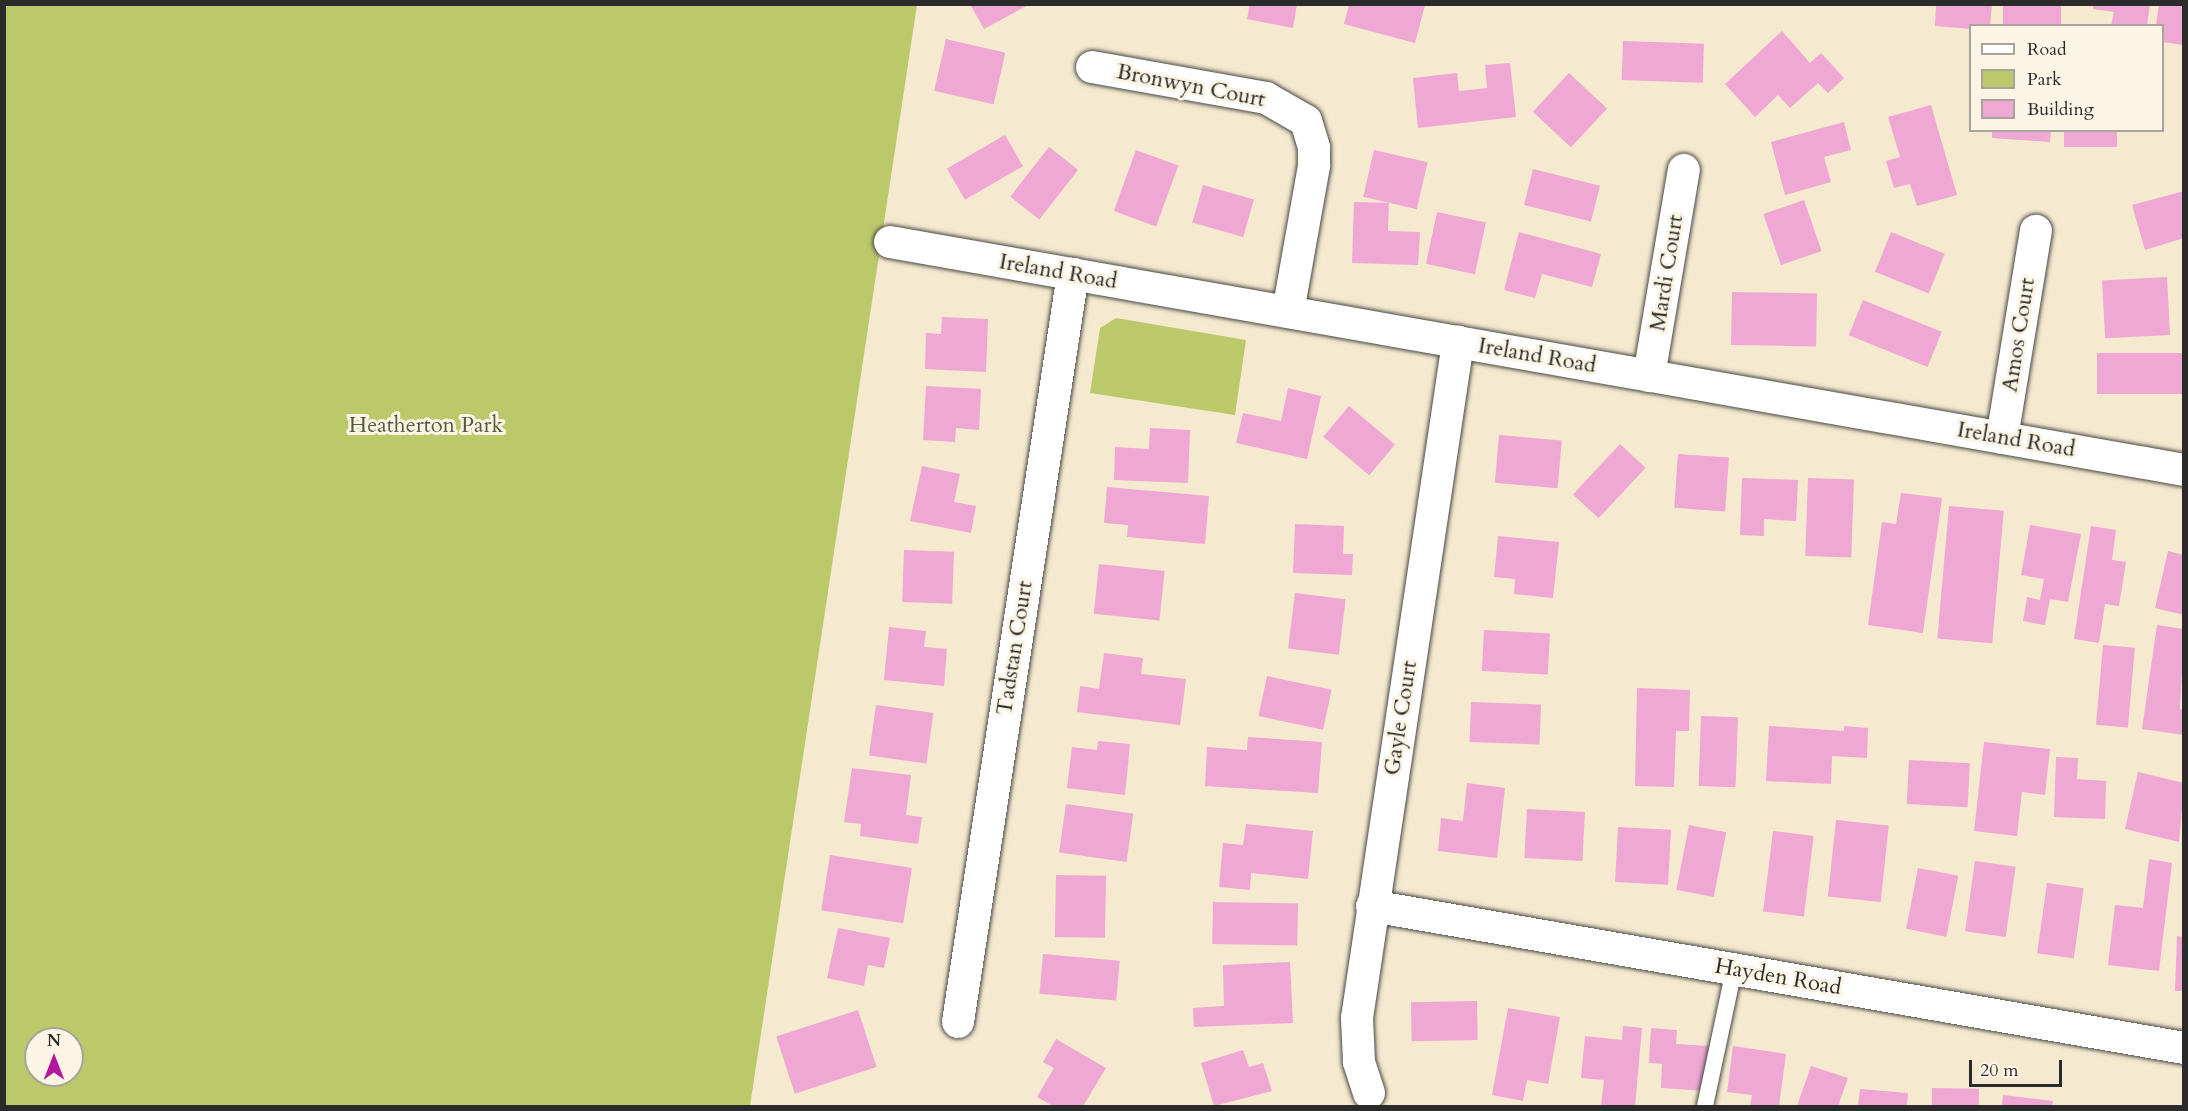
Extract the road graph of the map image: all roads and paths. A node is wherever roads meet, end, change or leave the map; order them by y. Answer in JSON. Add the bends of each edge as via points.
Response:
{"nodes":[{"id":1,"x":1092,"y":67,"type":"dead end"},
{"id":2,"x":1684,"y":170,"type":"dead end"},
{"id":3,"x":2036,"y":231,"type":"dead end"},
{"id":4,"x":890,"y":242,"type":"dead end"},
{"id":5,"x":1073,"y":274,"type":"junction"},
{"id":6,"x":1288,"y":312,"type":"junction"},
{"id":7,"x":1458,"y":342,"type":"junction"},
{"id":8,"x":1649,"y":376,"type":"junction"},
{"id":9,"x":2002,"y":438,"type":"junction"},
{"id":10,"x":2184,"y":470,"type":"edge"},
{"id":11,"x":1372,"y":906,"type":"junction"},
{"id":12,"x":1734,"y":969,"type":"junction"},
{"id":13,"x":958,"y":1022,"type":"dead end"},
{"id":14,"x":2184,"y":1048,"type":"edge"},
{"id":15,"x":1370,"y":1093,"type":"dead end"},
{"id":16,"x":1705,"y":1107,"type":"edge"}],
"edges":[{"from":1,"to":6,"type":"street","name":"Bronwyn Court","via":[[1266,98],[1306,121],[1314,148],[1314,166]]},
{"from":2,"to":8,"type":"street","name":"Mardi Court"},
{"from":3,"to":9,"type":"street","name":"Amos Court"},
{"from":4,"to":5,"type":"street","name":"Ireland Road"},
{"from":5,"to":6,"type":"street","name":"Ireland Road"},
{"from":5,"to":13,"type":"street","name":"Tadstan Court"},
{"from":6,"to":7,"type":"street","name":"Ireland Road"},
{"from":7,"to":8,"type":"street","name":"Ireland Road"},
{"from":7,"to":11,"type":"street","name":"Gayle Court"},
{"from":8,"to":9,"type":"street","name":"Ireland Road"},
{"from":9,"to":10,"type":"street","name":"Ireland Road"},
{"from":11,"to":12,"type":"street","name":"Hayden Road"},
{"from":11,"to":15,"type":"street","name":"Gayle Court","via":[[1357,1018],[1359,1062]]},
{"from":12,"to":14,"type":"street","name":"Hayden Road"},
{"from":12,"to":16,"type":"lane"}]}
